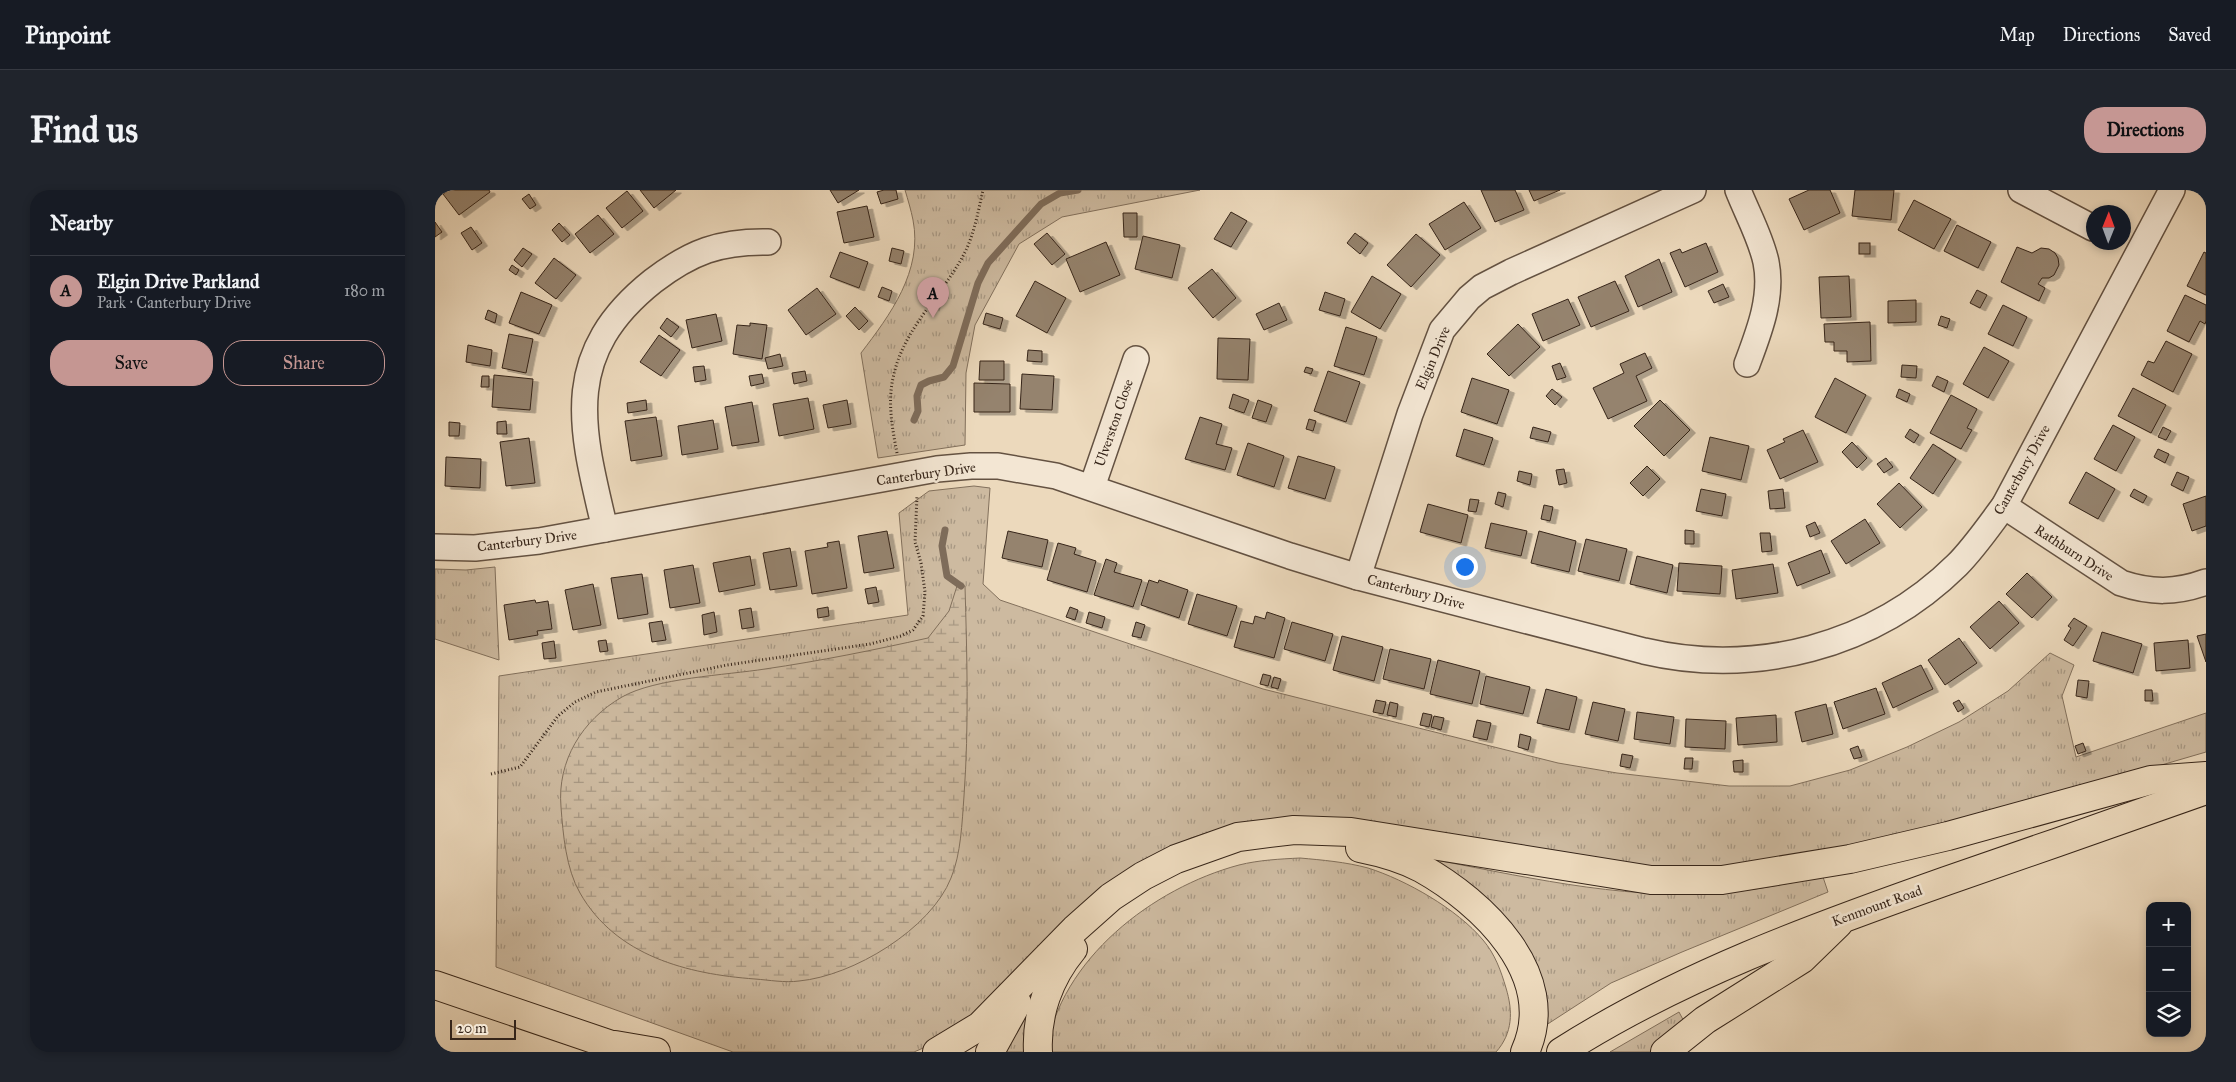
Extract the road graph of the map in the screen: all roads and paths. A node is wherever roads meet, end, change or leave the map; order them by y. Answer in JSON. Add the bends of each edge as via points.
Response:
{"nodes":[{"id":1,"x":983,"y":190,"type":"edge"},
{"id":2,"x":1693,"y":190,"type":"edge"},
{"id":3,"x":1738,"y":190,"type":"edge"},
{"id":4,"x":2021,"y":190,"type":"edge"},
{"id":5,"x":2172,"y":190,"type":"edge"},
{"id":6,"x":2086,"y":224,"type":"edge"},
{"id":7,"x":768,"y":242,"type":"dead end"},
{"id":8,"x":2131,"y":245,"type":"edge"},
{"id":9,"x":2129,"y":250,"type":"edge"},
{"id":10,"x":1136,"y":359,"type":"dead end"},
{"id":11,"x":1747,"y":364,"type":"dead end"},
{"id":12,"x":911,"y":474,"type":"junction"},
{"id":13,"x":1092,"y":487,"type":"junction"},
{"id":14,"x":2004,"y":506,"type":"junction"},
{"id":15,"x":605,"y":529,"type":"junction"},
{"id":16,"x":435,"y":547,"type":"edge"},
{"id":17,"x":1358,"y":576,"type":"junction"},
{"id":18,"x":2206,"y":582,"type":"edge"},
{"id":19,"x":491,"y":774,"type":"dead end"},
{"id":20,"x":2206,"y":776,"type":"edge"},
{"id":21,"x":2206,"y":790,"type":"edge"},
{"id":22,"x":1845,"y":918,"type":"junction"},
{"id":23,"x":1035,"y":971,"type":"junction"},
{"id":24,"x":435,"y":984,"type":"edge"},
{"id":25,"x":619,"y":1048,"type":"edge"},
{"id":26,"x":656,"y":1052,"type":"edge"},
{"id":27,"x":937,"y":1052,"type":"edge"},
{"id":28,"x":990,"y":1052,"type":"edge"},
{"id":29,"x":1038,"y":1052,"type":"edge"},
{"id":30,"x":1525,"y":1052,"type":"edge"},
{"id":31,"x":1561,"y":1052,"type":"edge"},
{"id":32,"x":1665,"y":1052,"type":"edge"}],
"edges":[{"from":1,"to":12,"type":"path","via":[[973,232],[963,255],[912,332],[896,364],[891,387],[891,415]]},
{"from":2,"to":17,"type":"street","name":"Elgin Drive","via":[[1503,276],[1482,287],[1462,304],[1442,330],[1432,354]]},
{"from":3,"to":11,"type":"street","via":[[1763,252],[1767,275],[1764,315]]},
{"from":4,"to":6,"type":"street"},
{"from":5,"to":8,"type":"street","name":"Canterbury Drive"},
{"from":7,"to":15,"type":"street","via":[[727,244],[688,256],[626,305],[599,343],[588,371],[585,427],[587,454]]},
{"from":9,"to":14,"type":"street","name":"Canterbury Drive"},
{"from":10,"to":13,"type":"street","name":"Ulverston Close"},
{"from":12,"to":13,"type":"street","name":"Canterbury Drive","via":[[998,466],[1056,476]]},
{"from":12,"to":15,"type":"street","name":"Canterbury Drive"},
{"from":12,"to":19,"type":"path","via":[[915,542],[923,570],[925,603],[920,621],[913,630],[870,644],[727,664],[595,692],[558,716],[520,767]]},
{"from":13,"to":17,"type":"street","name":"Canterbury Drive","via":[[1290,556]]},
{"from":14,"to":17,"type":"street","name":"Canterbury Drive","via":[[1958,564],[1893,615],[1827,645],[1772,657],[1716,661],[1656,654]]},
{"from":14,"to":18,"type":"street","name":"Rathburn Drive","via":[[2121,583],[2157,592]]},
{"from":15,"to":16,"type":"street","name":"Canterbury Drive","via":[[505,546]]},
{"from":20,"to":23,"type":"main road","via":[[2151,780],[1850,860],[1722,880],[1627,877],[1351,832],[1301,830],[1250,835],[1189,853],[1127,885],[1091,913]]},
{"from":21,"to":22,"type":"main road","name":"Kenmount Road"},
{"from":22,"to":31,"type":"main road","name":"Kenmount Road","via":[[1673,989]]},
{"from":22,"to":32,"type":"main road","via":[[1802,960],[1720,1010]]},
{"from":23,"to":27,"type":"main road","via":[[980,1026]]},
{"from":23,"to":28,"type":"main road"},
{"from":24,"to":25,"type":"main road"},
{"from":25,"to":26,"type":"main road"},
{"from":29,"to":30,"type":"main road","via":[[1040,1018],[1050,986],[1069,954],[1102,919],[1146,888],[1209,859],[1256,848],[1307,844],[1355,847],[1390,856],[1431,875],[1472,904],[1507,943],[1525,972],[1532,998],[1533,1024]]}]}
